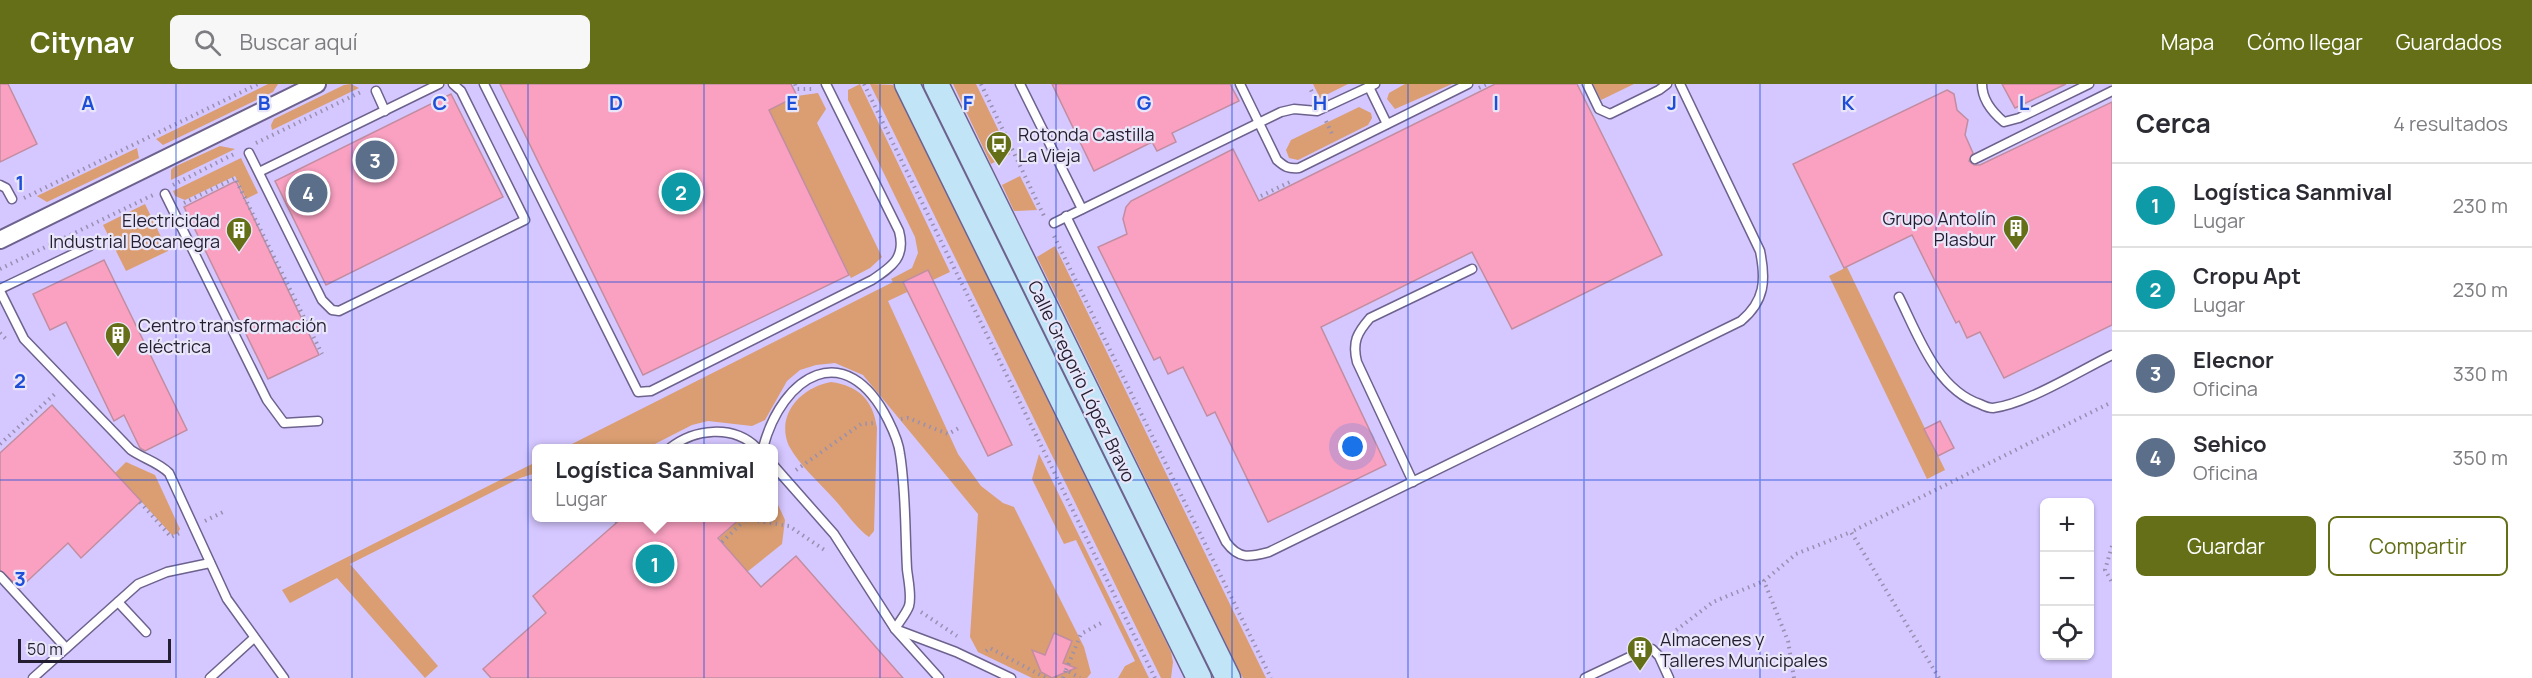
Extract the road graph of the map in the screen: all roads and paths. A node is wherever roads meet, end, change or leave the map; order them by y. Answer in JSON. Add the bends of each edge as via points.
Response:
{"nodes":[{"id":1,"x":258,"y":84,"type":"edge"},
{"id":2,"x":317,"y":84,"type":"edge"},
{"id":3,"x":439,"y":84,"type":"edge"},
{"id":4,"x":453,"y":84,"type":"edge"},
{"id":5,"x":484,"y":84,"type":"edge"},
{"id":6,"x":795,"y":84,"type":"edge"},
{"id":7,"x":826,"y":84,"type":"edge"},
{"id":8,"x":864,"y":84,"type":"edge"},
{"id":9,"x":907,"y":84,"type":"edge"},
{"id":10,"x":936,"y":84,"type":"edge"},
{"id":11,"x":981,"y":84,"type":"edge"},
{"id":12,"x":1020,"y":84,"type":"edge"},
{"id":13,"x":1240,"y":84,"type":"edge"},
{"id":14,"x":1468,"y":84,"type":"edge"},
{"id":15,"x":1587,"y":84,"type":"edge"},
{"id":16,"x":1667,"y":84,"type":"edge"},
{"id":17,"x":1680,"y":84,"type":"edge"},
{"id":18,"x":1982,"y":84,"type":"edge"},
{"id":19,"x":2089,"y":84,"type":"edge"},
{"id":20,"x":1372,"y":86,"type":"edge"},
{"id":21,"x":374,"y":89,"type":"joint"},
{"id":22,"x":813,"y":89,"type":"dead end"},
{"id":23,"x":2112,"y":91,"type":"edge"},
{"id":24,"x":384,"y":111,"type":"junction"},
{"id":25,"x":1259,"y":122,"type":"junction"},
{"id":26,"x":1387,"y":124,"type":"junction"},
{"id":27,"x":249,"y":153,"type":"dead end"},
{"id":28,"x":1975,"y":159,"type":"dead end"},
{"id":29,"x":258,"y":172,"type":"junction"},
{"id":30,"x":0,"y":185,"type":"edge"},
{"id":31,"x":165,"y":194,"type":"dead end"},
{"id":32,"x":16,"y":200,"type":"joint"},
{"id":33,"x":172,"y":208,"type":"junction"},
{"id":34,"x":1082,"y":209,"type":"junction"},
{"id":35,"x":1066,"y":216,"type":"junction"},
{"id":36,"x":1054,"y":223,"type":"dead end"},
{"id":37,"x":0,"y":240,"type":"edge"},
{"id":38,"x":90,"y":246,"type":"dead end"},
{"id":39,"x":0,"y":269,"type":"edge"},
{"id":40,"x":1472,"y":269,"type":"dead end"},
{"id":41,"x":0,"y":290,"type":"edge"},
{"id":42,"x":1899,"y":297,"type":"dead end"},
{"id":43,"x":322,"y":354,"type":"dead end"},
{"id":44,"x":2112,"y":355,"type":"edge"},
{"id":45,"x":57,"y":392,"type":"dead end"},
{"id":46,"x":2112,"y":402,"type":"edge"},
{"id":47,"x":318,"y":421,"type":"dead end"},
{"id":48,"x":889,"y":421,"type":"junction"},
{"id":49,"x":959,"y":428,"type":"dead end"},
{"id":50,"x":0,"y":444,"type":"edge"},
{"id":51,"x":676,"y":444,"type":"edge"},
{"id":52,"x":751,"y":444,"type":"edge"},
{"id":53,"x":764,"y":444,"type":"edge"},
{"id":54,"x":778,"y":471,"type":"edge"},
{"id":55,"x":784,"y":478,"type":"junction"},
{"id":56,"x":1413,"y":482,"type":"junction"},
{"id":57,"x":744,"y":522,"type":"edge"},
{"id":58,"x":1851,"y":532,"type":"junction"},
{"id":59,"x":722,"y":542,"type":"dead end"},
{"id":60,"x":2112,"y":546,"type":"edge"},
{"id":61,"x":210,"y":563,"type":"junction"},
{"id":62,"x":0,"y":576,"type":"edge"},
{"id":63,"x":1764,"y":581,"type":"junction"},
{"id":64,"x":2112,"y":582,"type":"edge"},
{"id":65,"x":117,"y":602,"type":"junction"},
{"id":66,"x":1103,"y":622,"type":"dead end"},
{"id":67,"x":895,"y":630,"type":"junction"},
{"id":68,"x":146,"y":632,"type":"dead end"},
{"id":69,"x":254,"y":638,"type":"junction"},
{"id":70,"x":66,"y":648,"type":"junction"},
{"id":71,"x":1652,"y":649,"type":"junction"},
{"id":72,"x":1066,"y":670,"type":"junction"},
{"id":73,"x":33,"y":678,"type":"edge"},
{"id":74,"x":210,"y":678,"type":"edge"},
{"id":75,"x":284,"y":678,"type":"edge"},
{"id":76,"x":939,"y":678,"type":"edge"},
{"id":77,"x":1011,"y":678,"type":"edge"},
{"id":78,"x":1063,"y":678,"type":"edge"},
{"id":79,"x":1080,"y":678,"type":"edge"},
{"id":80,"x":1155,"y":678,"type":"edge"},
{"id":81,"x":1199,"y":678,"type":"edge"},
{"id":82,"x":1228,"y":678,"type":"edge"},
{"id":83,"x":1271,"y":678,"type":"edge"},
{"id":84,"x":1585,"y":678,"type":"edge"},
{"id":85,"x":1669,"y":678,"type":"edge"},
{"id":86,"x":1794,"y":678,"type":"edge"},
{"id":87,"x":1939,"y":678,"type":"edge"}],
"edges":[{"from":1,"to":32,"type":"path"},
{"from":2,"to":37,"type":"street"},
{"from":3,"to":24,"type":"lane"},
{"from":4,"to":29,"type":"lane","via":[[461,91],[525,220],[339,311],[322,300]]},
{"from":5,"to":7,"type":"lane","via":[[638,392],[651,391],[872,280],[894,266],[899,258],[899,231]]},
{"from":6,"to":22,"type":"path","via":[[797,89]]},
{"from":8,"to":80,"type":"path"},
{"from":9,"to":81,"type":"main road","name":"Calle Gregorio López Bravo"},
{"from":10,"to":82,"type":"main road","name":"Calle Gregorio López Bravo"},
{"from":11,"to":83,"type":"path"},
{"from":12,"to":34,"type":"lane"},
{"from":13,"to":25,"type":"lane"},
{"from":14,"to":26,"type":"lane"},
{"from":15,"to":16,"type":"lane","via":[[1599,109],[1610,114]]},
{"from":17,"to":56,"type":"lane","via":[[1760,251],[1765,276],[1761,299],[1752,312],[1727,328]]},
{"from":18,"to":19,"type":"lane","via":[[1992,112],[2004,122]]},
{"from":20,"to":25,"type":"lane","via":[[1317,111],[1294,109]]},
{"from":20,"to":26,"type":"lane"},
{"from":21,"to":24,"type":"lane"},
{"from":21,"to":39,"type":"path"},
{"from":23,"to":28,"type":"lane"},
{"from":24,"to":29,"type":"lane"},
{"from":25,"to":26,"type":"lane","via":[[1277,160],[1293,169]]},
{"from":25,"to":34,"type":"lane"},
{"from":27,"to":29,"type":"lane"},
{"from":30,"to":32,"type":"lane"},
{"from":31,"to":33,"type":"lane"},
{"from":33,"to":43,"type":"path","via":[[236,178]]},
{"from":33,"to":47,"type":"lane","via":[[267,400],[284,423]]},
{"from":34,"to":35,"type":"lane"},
{"from":35,"to":36,"type":"lane"},
{"from":35,"to":56,"type":"lane","via":[[1234,553],[1249,558],[1269,552]]},
{"from":38,"to":41,"type":"lane"},
{"from":40,"to":56,"type":"lane","via":[[1370,318],[1353,346]]},
{"from":41,"to":61,"type":"lane","via":[[24,339],[131,450],[169,472]]},
{"from":42,"to":44,"type":"lane","via":[[1929,358],[1947,382],[1967,400],[1992,408],[2026,397]]},
{"from":45,"to":50,"type":"path"},
{"from":46,"to":58,"type":"path"},
{"from":48,"to":49,"type":"path","via":[[908,418],[948,434]]},
{"from":48,"to":53,"type":"lane","via":[[864,386],[852,377],[823,373],[806,378],[792,389]]},
{"from":48,"to":55,"type":"path","via":[[861,424]]},
{"from":48,"to":67,"type":"lane","via":[[900,453],[909,605]]},
{"from":51,"to":52,"type":"lane","via":[[706,431],[741,437]]},
{"from":54,"to":55,"type":"lane"},
{"from":55,"to":67,"type":"lane","via":[[834,534]]},
{"from":57,"to":59,"type":"path"},
{"from":58,"to":63,"type":"path","via":[[1796,554]]},
{"from":58,"to":87,"type":"path"},
{"from":60,"to":64,"type":"path","via":[[2105,570]]},
{"from":61,"to":65,"type":"lane","via":[[167,572],[138,584]]},
{"from":61,"to":69,"type":"lane","via":[[227,599]]},
{"from":62,"to":70,"type":"lane"},
{"from":63,"to":71,"type":"path","via":[[1713,602]]},
{"from":63,"to":86,"type":"path","via":[[1788,641]]},
{"from":65,"to":68,"type":"lane"},
{"from":65,"to":70,"type":"lane"},
{"from":66,"to":72,"type":"path","via":[[1081,634]]},
{"from":67,"to":76,"type":"lane"},
{"from":67,"to":77,"type":"lane"},
{"from":69,"to":74,"type":"lane"},
{"from":69,"to":75,"type":"lane"},
{"from":70,"to":73,"type":"lane"},
{"from":71,"to":84,"type":"lane"},
{"from":71,"to":85,"type":"lane"},
{"from":72,"to":78,"type":"path"},
{"from":72,"to":79,"type":"path"}]}
